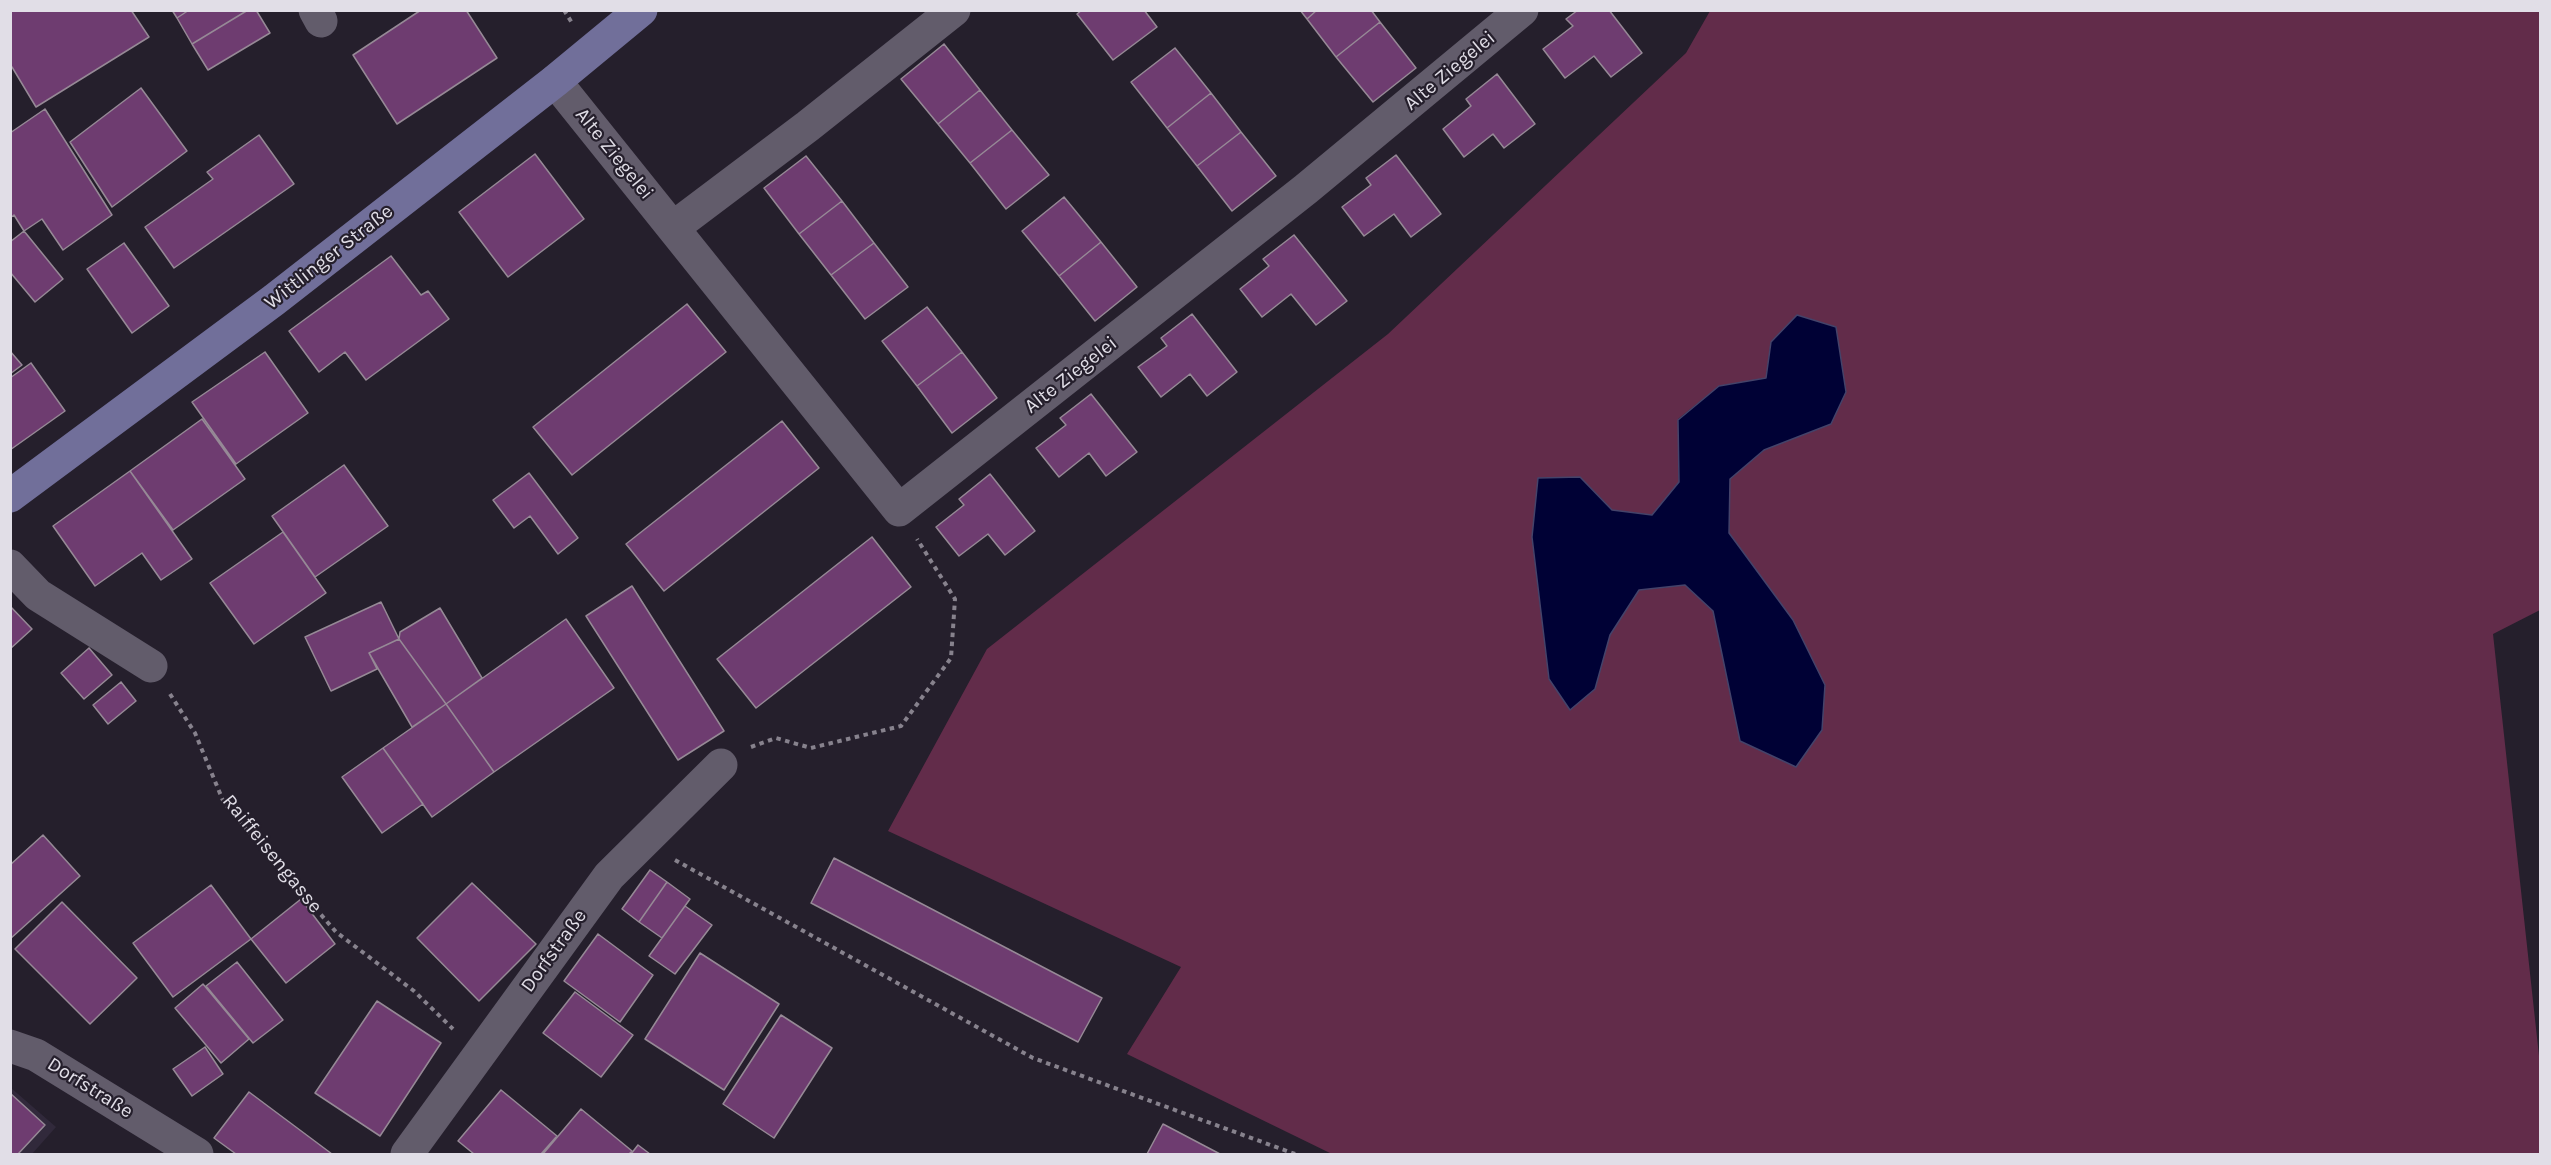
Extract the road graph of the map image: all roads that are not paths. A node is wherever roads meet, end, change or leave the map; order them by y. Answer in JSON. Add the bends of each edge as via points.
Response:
{"nodes":[{"id":1,"x":641,"y":10,"type":"edge"},
{"id":2,"x":954,"y":10,"type":"edge"},
{"id":3,"x":1522,"y":10,"type":"edge"},
{"id":4,"x":555,"y":81,"type":"junction"},
{"id":5,"x":674,"y":227,"type":"junction"},
{"id":6,"x":10,"y":496,"type":"edge"},
{"id":7,"x":10,"y":566,"type":"edge"},
{"id":8,"x":151,"y":666,"type":"road end"},
{"id":9,"x":721,"y":765,"type":"road end"},
{"id":10,"x":10,"y":1046,"type":"edge"},
{"id":11,"x":197,"y":1155,"type":"edge"},
{"id":12,"x":407,"y":1155,"type":"edge"}],
"edges":[{"from":1,"to":4,"type":"main road","name":"Wittlinger Straße"},
{"from":2,"to":5,"type":"street"},
{"from":3,"to":5,"type":"street","name":"Alte Ziegelei","via":[[1287,203],[899,510]]},
{"from":4,"to":5,"type":"street","name":"Alte Ziegelei"},
{"from":4,"to":6,"type":"main road","name":"Wittlinger Straße","via":[[274,300]]},
{"from":7,"to":8,"type":"street","via":[[38,595]]},
{"from":9,"to":12,"type":"street","name":"Dorfstraße","via":[[609,876]]},
{"from":10,"to":11,"type":"street","name":"Dorfstraße","via":[[36,1055]]}]}
